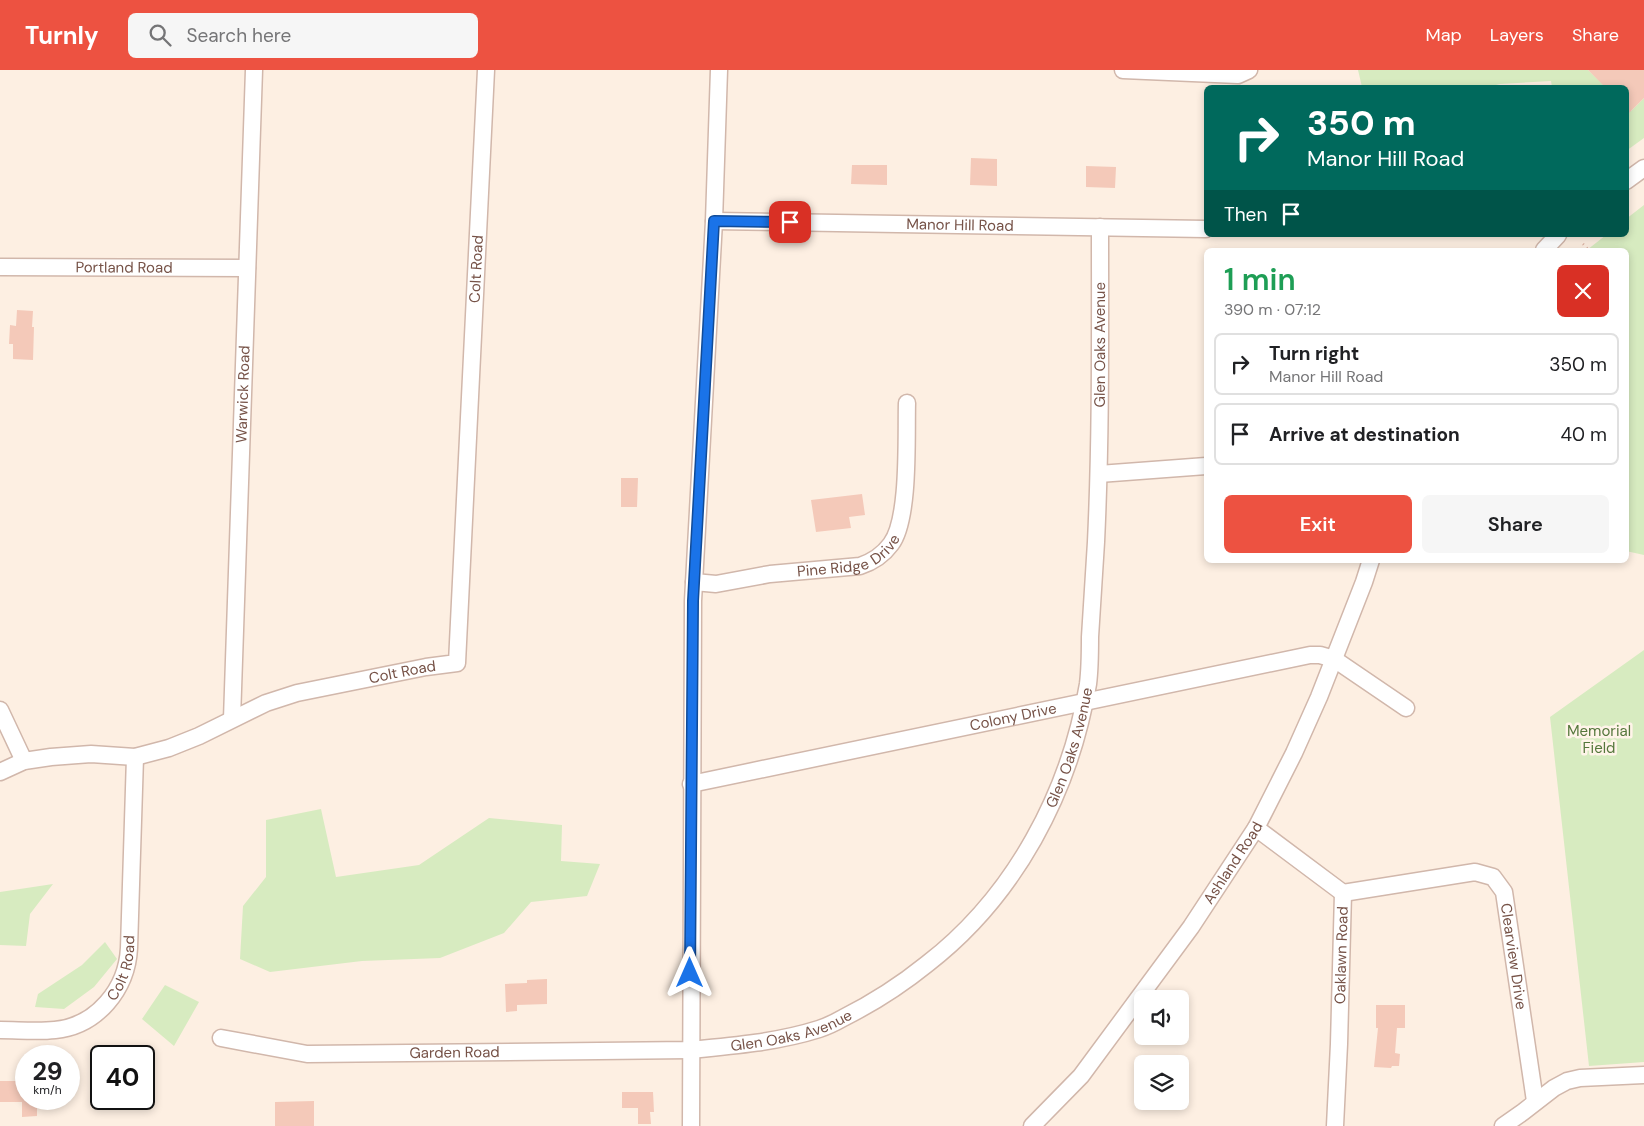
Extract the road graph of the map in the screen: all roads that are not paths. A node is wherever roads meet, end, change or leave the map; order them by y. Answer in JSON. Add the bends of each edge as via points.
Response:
{"nodes":[{"id":1,"x":254,"y":70,"type":"edge"},
{"id":2,"x":486,"y":70,"type":"edge"},
{"id":3,"x":719,"y":70,"type":"edge"},
{"id":4,"x":1122,"y":70,"type":"edge"},
{"id":5,"x":1249,"y":70,"type":"edge"},
{"id":6,"x":1644,"y":168,"type":"edge"},
{"id":7,"x":1629,"y":179,"type":"edge"},
{"id":8,"x":714,"y":221,"type":"junction"},
{"id":9,"x":1100,"y":227,"type":"junction"},
{"id":10,"x":1204,"y":229,"type":"edge"},
{"id":11,"x":1554,"y":237,"type":"edge"},
{"id":12,"x":1546,"y":248,"type":"edge"},
{"id":13,"x":0,"y":267,"type":"edge"},
{"id":14,"x":247,"y":268,"type":"junction"},
{"id":15,"x":907,"y":403,"type":"dead end"},
{"id":16,"x":1204,"y":466,"type":"edge"},
{"id":17,"x":1099,"y":474,"type":"junction"},
{"id":18,"x":1370,"y":563,"type":"edge"},
{"id":19,"x":694,"y":582,"type":"junction"},
{"id":20,"x":1334,"y":659,"type":"junction"},
{"id":21,"x":1084,"y":702,"type":"junction"},
{"id":22,"x":1406,"y":708,"type":"dead end"},
{"id":23,"x":0,"y":710,"type":"edge"},
{"id":24,"x":232,"y":719,"type":"junction"},
{"id":25,"x":135,"y":756,"type":"junction"},
{"id":26,"x":24,"y":761,"type":"junction"},
{"id":27,"x":0,"y":772,"type":"edge"},
{"id":28,"x":691,"y":784,"type":"junction"},
{"id":29,"x":1256,"y":828,"type":"junction"},
{"id":30,"x":1343,"y":893,"type":"junction"},
{"id":31,"x":0,"y":1030,"type":"edge"},
{"id":32,"x":221,"y":1038,"type":"dead end"},
{"id":33,"x":690,"y":1050,"type":"junction"},
{"id":34,"x":1644,"y":1075,"type":"edge"},
{"id":35,"x":1535,"y":1102,"type":"junction"},
{"id":36,"x":691,"y":1126,"type":"edge"},
{"id":37,"x":1032,"y":1126,"type":"edge"},
{"id":38,"x":1335,"y":1126,"type":"edge"},
{"id":39,"x":1503,"y":1126,"type":"edge"}],
"edges":[{"from":1,"to":14,"type":"street","name":"Warwick Road"},
{"from":2,"to":24,"type":"street","name":"Colt Road","via":[[457,664],[426,667],[298,693]]},
{"from":3,"to":8,"type":"street"},
{"from":4,"to":5,"type":"street","via":[[1231,75]]},
{"from":6,"to":7,"type":"street"},
{"from":8,"to":9,"type":"street","name":"Manor Hill Road"},
{"from":8,"to":19,"type":"street"},
{"from":9,"to":10,"type":"street","name":"Manor Hill Road"},
{"from":9,"to":17,"type":"street","name":"Glen Oaks Avenue"},
{"from":11,"to":12,"type":"street"},
{"from":13,"to":14,"type":"street","name":"Portland Road"},
{"from":14,"to":24,"type":"street","name":"Warwick Road"},
{"from":15,"to":19,"type":"street","name":"Pine Ridge Drive","via":[[904,499],[898,532],[886,550],[860,566],[770,574],[716,584]]},
{"from":16,"to":17,"type":"street"},
{"from":17,"to":21,"type":"street","name":"Glen Oaks Avenue","via":[[1088,681]]},
{"from":18,"to":20,"type":"street","name":"Ashland Road"},
{"from":19,"to":28,"type":"street"},
{"from":20,"to":21,"type":"street","name":"Colony Drive","via":[[1310,655]]},
{"from":20,"to":22,"type":"street"},
{"from":20,"to":29,"type":"street","name":"Ashland Road","via":[[1294,753]]},
{"from":21,"to":28,"type":"street","name":"Colony Drive"},
{"from":21,"to":33,"type":"street","name":"Glen Oaks Avenue","via":[[1069,763],[1029,847],[1003,886],[940,955],[871,1003],[821,1029],[736,1046]]},
{"from":23,"to":26,"type":"street"},
{"from":24,"to":25,"type":"street","name":"Colt Road","via":[[169,748]]},
{"from":25,"to":26,"type":"street","via":[[91,754]]},
{"from":25,"to":31,"type":"street","name":"Colt Road","via":[[129,956],[122,981],[102,1009],[72,1026],[55,1030]]},
{"from":26,"to":27,"type":"street"},
{"from":28,"to":33,"type":"street"},
{"from":29,"to":30,"type":"street","name":"Oaklawn Road"},
{"from":29,"to":37,"type":"street","name":"Ashland Road","via":[[1191,927],[1081,1076]]},
{"from":30,"to":35,"type":"street","name":"Clearview Drive","via":[[1475,872],[1493,877],[1504,892]]},
{"from":30,"to":38,"type":"street","name":"Oaklawn Road"},
{"from":32,"to":33,"type":"street","name":"Garden Road","via":[[307,1054]]},
{"from":33,"to":36,"type":"street"},
{"from":34,"to":35,"type":"street","via":[[1567,1081]]},
{"from":35,"to":39,"type":"street"}]}
